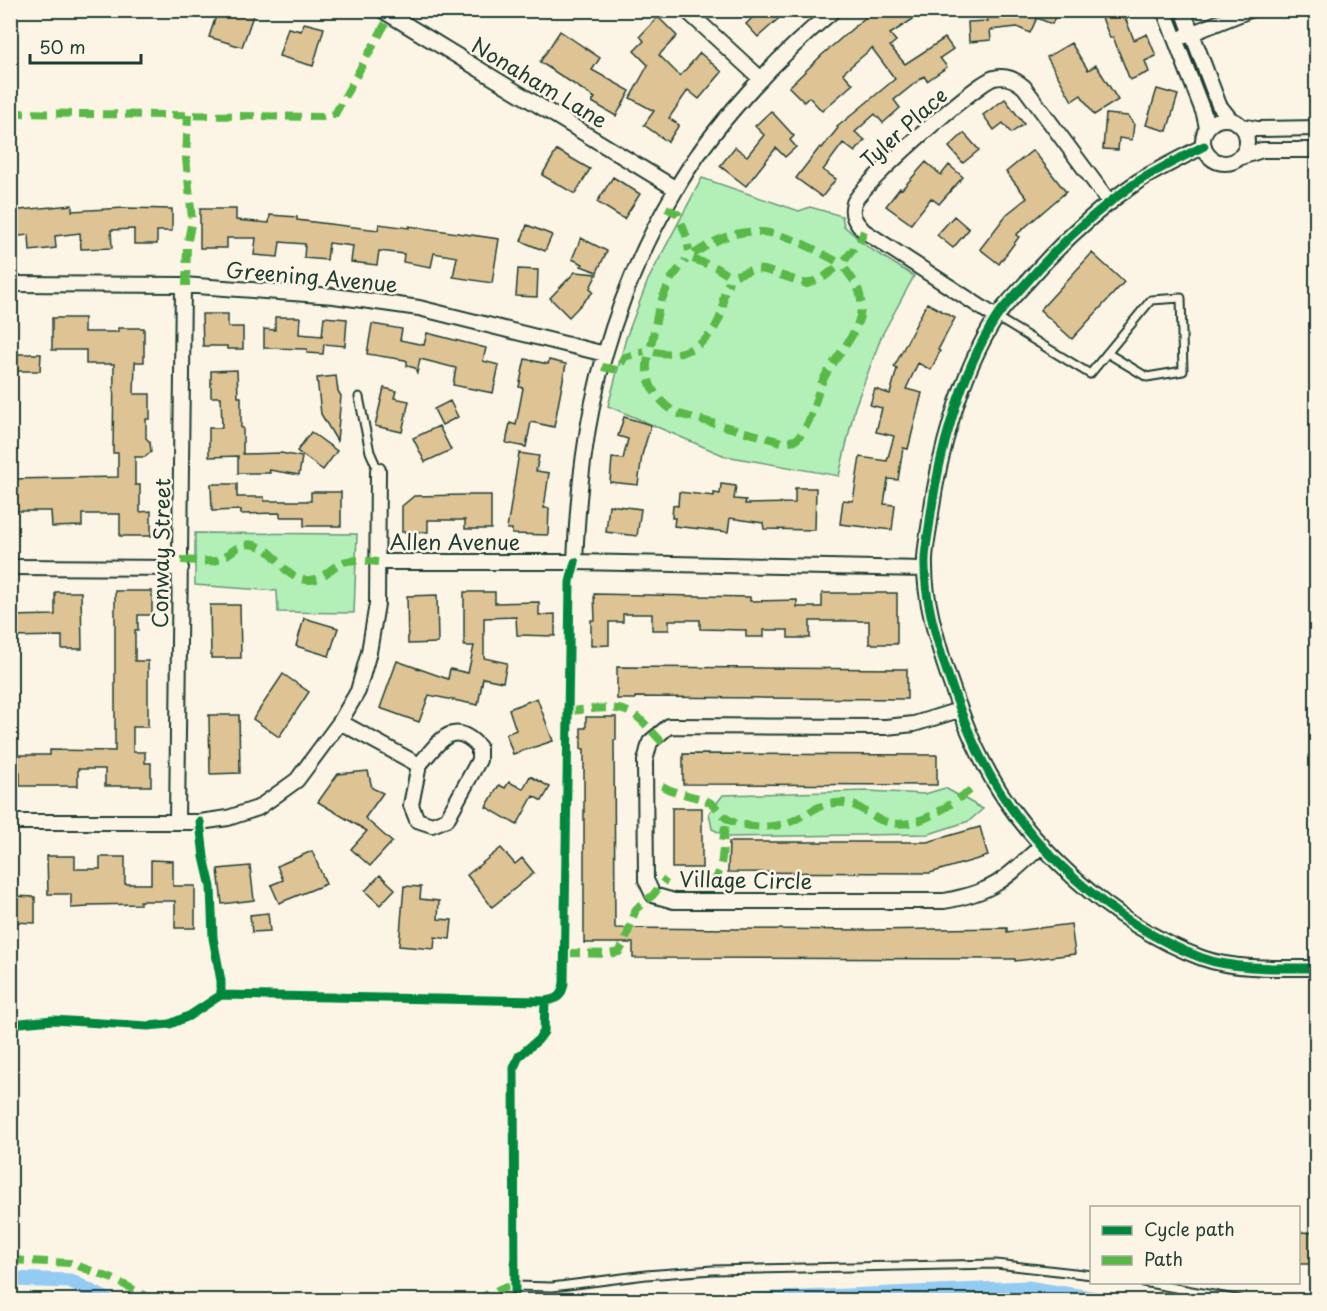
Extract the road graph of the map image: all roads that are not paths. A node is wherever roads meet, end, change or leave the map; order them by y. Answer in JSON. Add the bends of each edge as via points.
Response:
{"nodes":[{"id":1,"x":382,"y":10,"type":"edge"},
{"id":2,"x":686,"y":10,"type":"edge"},
{"id":3,"x":834,"y":10,"type":"edge"},
{"id":4,"x":1164,"y":10,"type":"edge"},
{"id":5,"x":1183,"y":10,"type":"edge"},
{"id":6,"x":1250,"y":10,"type":"edge"},
{"id":7,"x":1192,"y":33,"type":"junction"},
{"id":8,"x":1175,"y":40,"type":"junction"},
{"id":9,"x":761,"y":79,"type":"junction"},
{"id":10,"x":1236,"y":123,"type":"junction"},
{"id":11,"x":1207,"y":128,"type":"junction"},
{"id":12,"x":1317,"y":128,"type":"edge"},
{"id":13,"x":1203,"y":146,"type":"junction"},
{"id":14,"x":1317,"y":150,"type":"edge"},
{"id":15,"x":1238,"y":158,"type":"junction"},
{"id":16,"x":676,"y":189,"type":"junction"},
{"id":17,"x":1110,"y":202,"type":"junction"},
{"id":18,"x":10,"y":284,"type":"edge"},
{"id":19,"x":183,"y":285,"type":"junction"},
{"id":20,"x":996,"y":317,"type":"junction"},
{"id":21,"x":1107,"y":353,"type":"junction"},
{"id":22,"x":605,"y":354,"type":"junction"},
{"id":23,"x":359,"y":397,"type":"dead end"},
{"id":24,"x":378,"y":470,"type":"joint"},
{"id":25,"x":378,"y":561,"type":"junction"},
{"id":26,"x":575,"y":562,"type":"junction"},
{"id":27,"x":10,"y":567,"type":"edge"},
{"id":28,"x":181,"y":568,"type":"junction"},
{"id":29,"x":924,"y":569,"type":"junction"},
{"id":30,"x":959,"y":710,"type":"junction"},
{"id":31,"x":340,"y":722,"type":"junction"},
{"id":32,"x":419,"y":765,"type":"junction"},
{"id":33,"x":10,"y":822,"type":"edge"},
{"id":34,"x":177,"y":822,"type":"junction"},
{"id":35,"x":1042,"y":845,"type":"junction"},
{"id":36,"x":1317,"y":968,"type":"edge"},
{"id":37,"x":1090,"y":1275,"type":"edge"},
{"id":38,"x":1154,"y":1284,"type":"edge"},
{"id":39,"x":515,"y":1286,"type":"dead end"},
{"id":40,"x":1240,"y":1300,"type":"edge"}],
"edges":[{"from":1,"to":16,"type":"street","name":"Nonaham Lane"},
{"from":2,"to":9,"type":"street"},
{"from":3,"to":9,"type":"street"},
{"from":4,"to":8,"type":"street"},
{"from":5,"to":7,"type":"street"},
{"from":6,"to":7,"type":"street"},
{"from":7,"to":8,"type":"street"},
{"from":7,"to":10,"type":"street","via":[[1219,105]]},
{"from":8,"to":11,"type":"street"},
{"from":9,"to":16,"type":"street","via":[[710,140]]},
{"from":10,"to":11,"type":"street","via":[[1218,120]]},
{"from":10,"to":12,"type":"street","via":[[1257,129]]},
{"from":10,"to":15,"type":"street","via":[[1247,139]]},
{"from":11,"to":13,"type":"street"},
{"from":13,"to":15,"type":"street","via":[[1218,162]]},
{"from":13,"to":17,"type":"street"},
{"from":14,"to":15,"type":"street","via":[[1262,150]]},
{"from":16,"to":22,"type":"street","via":[[625,296]]},
{"from":17,"to":20,"type":"street","via":[[1043,263]]},
{"from":17,"to":20,"type":"street","name":"Tyler Place","via":[[1024,87],[1004,77],[992,79],[934,123],[885,168],[854,202],[852,215],[856,224]]},
{"from":18,"to":19,"type":"street","name":"Greening Avenue"},
{"from":19,"to":22,"type":"street","name":"Greening Avenue","via":[[334,296],[419,308]]},
{"from":19,"to":28,"type":"street","name":"Conway Street"},
{"from":20,"to":21,"type":"lane","via":[[1090,374]]},
{"from":20,"to":29,"type":"street","via":[[950,423],[934,487]]},
{"from":21,"to":21,"type":"lane","via":[[1147,377],[1183,371],[1181,298],[1151,300]]},
{"from":22,"to":26,"type":"street","via":[[588,428]]},
{"from":23,"to":24,"type":"lane","via":[[370,452]]},
{"from":24,"to":25,"type":"street"},
{"from":25,"to":26,"type":"street","name":"Allen Avenue"},
{"from":25,"to":31,"type":"street","name":"Allen Avenue","via":[[377,604],[369,652],[358,691]]},
{"from":26,"to":29,"type":"street","name":"Allen Avenue"},
{"from":27,"to":28,"type":"street"},
{"from":28,"to":34,"type":"street","name":"Conway Street"},
{"from":29,"to":30,"type":"street","via":[[932,617]]},
{"from":30,"to":35,"type":"street","via":[[1010,807]]},
{"from":30,"to":35,"type":"street","name":"Village Circle","via":[[914,724],[886,727],[669,726],[650,742],[645,761],[646,880],[653,895],[674,901],[944,901],[988,889],[1009,876]]},
{"from":31,"to":32,"type":"street"},
{"from":31,"to":34,"type":"street","name":"Allen Avenue","via":[[297,780],[258,808],[228,818]]},
{"from":32,"to":32,"type":"street","via":[[446,735],[459,733],[479,747],[479,760],[447,819],[432,825],[417,820],[411,805]]},
{"from":33,"to":34,"type":"street","name":"Allen Avenue"},
{"from":35,"to":36,"type":"street","via":[[1099,900],[1150,934],[1204,958],[1256,968]]},
{"from":37,"to":39,"type":"lane","via":[[996,1264],[712,1270],[552,1287]]},
{"from":38,"to":40,"type":"lane"}]}
